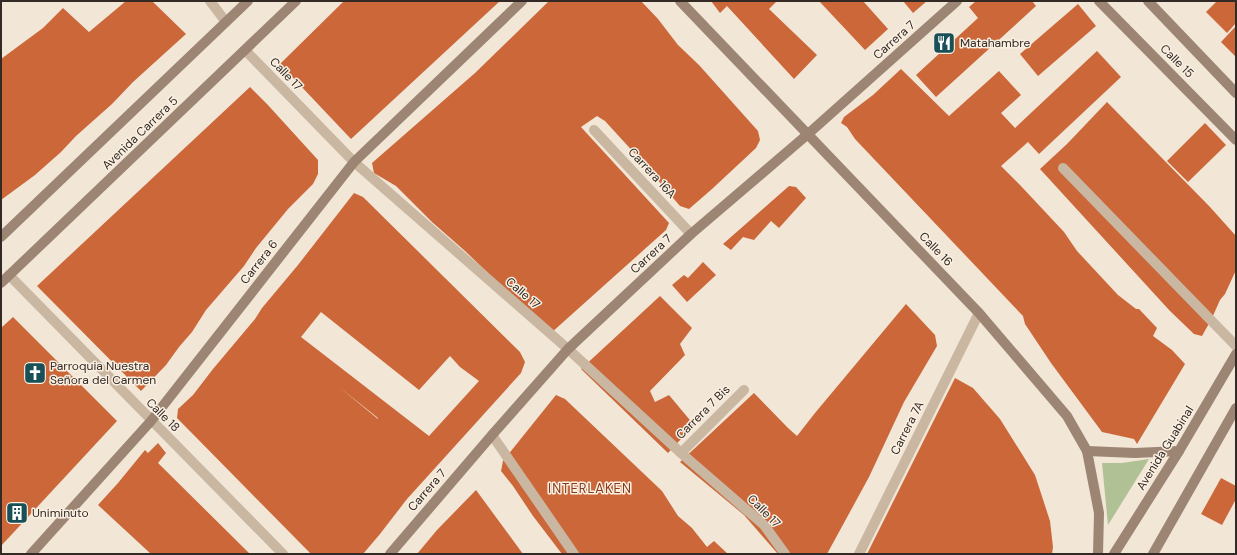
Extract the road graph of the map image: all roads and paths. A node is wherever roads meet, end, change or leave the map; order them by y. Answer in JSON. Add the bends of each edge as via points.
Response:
{"nodes":[{"id":1,"x":210,"y":1,"type":"edge"},
{"id":2,"x":248,"y":1,"type":"edge"},
{"id":3,"x":296,"y":1,"type":"edge"},
{"id":4,"x":522,"y":1,"type":"edge"},
{"id":5,"x":680,"y":1,"type":"edge"},
{"id":6,"x":957,"y":1,"type":"edge"},
{"id":7,"x":1099,"y":1,"type":"edge"},
{"id":8,"x":1148,"y":1,"type":"edge"},
{"id":9,"x":226,"y":22,"type":"junction"},
{"id":10,"x":245,"y":50,"type":"junction"},
{"id":11,"x":1236,"y":93,"type":"edge"},
{"id":12,"x":594,"y":130,"type":"dead end"},
{"id":13,"x":808,"y":134,"type":"junction"},
{"id":14,"x":1236,"y":140,"type":"edge"},
{"id":15,"x":354,"y":162,"type":"junction"},
{"id":16,"x":1063,"y":168,"type":"dead end"},
{"id":17,"x":691,"y":234,"type":"junction"},
{"id":18,"x":1,"y":237,"type":"edge"},
{"id":19,"x":9,"y":275,"type":"junction"},
{"id":20,"x":1,"y":283,"type":"edge"},
{"id":21,"x":979,"y":313,"type":"junction"},
{"id":22,"x":1236,"y":346,"type":"edge"},
{"id":23,"x":568,"y":349,"type":"junction"},
{"id":24,"x":1236,"y":354,"type":"edge"},
{"id":25,"x":744,"y":390,"type":"dead end"},
{"id":26,"x":1236,"y":408,"type":"edge"},
{"id":27,"x":151,"y":421,"type":"junction"},
{"id":28,"x":492,"y":435,"type":"junction"},
{"id":29,"x":1087,"y":451,"type":"junction"},
{"id":30,"x":1179,"y":452,"type":"junction"},
{"id":31,"x":681,"y":453,"type":"junction"},
{"id":32,"x":31,"y":554,"type":"edge"},
{"id":33,"x":283,"y":554,"type":"edge"},
{"id":34,"x":390,"y":554,"type":"edge"},
{"id":35,"x":574,"y":554,"type":"edge"},
{"id":36,"x":785,"y":554,"type":"edge"},
{"id":37,"x":859,"y":554,"type":"edge"},
{"id":38,"x":1098,"y":554,"type":"edge"},
{"id":39,"x":1114,"y":554,"type":"edge"},
{"id":40,"x":1153,"y":554,"type":"edge"}],
"edges":[{"from":1,"to":9,"type":"street"},
{"from":2,"to":9,"type":"main road","name":"Avenida Carrera 5"},
{"from":3,"to":10,"type":"main road","name":"Avenida Carrera 5"},
{"from":4,"to":15,"type":"main road","name":"Carrera 6"},
{"from":5,"to":13,"type":"main road","name":"Calle 16"},
{"from":6,"to":13,"type":"main road","name":"Carrera 7"},
{"from":7,"to":14,"type":"main road","name":"Calle 15"},
{"from":8,"to":11,"type":"main road","name":"Calle 15"},
{"from":9,"to":18,"type":"main road","name":"Avenida Carrera 5"},
{"from":10,"to":15,"type":"street","name":"Calle 17"},
{"from":10,"to":19,"type":"main road","name":"Avenida Carrera 5"},
{"from":12,"to":17,"type":"street","name":"Carrera 16A"},
{"from":13,"to":17,"type":"main road","name":"Carrera 7"},
{"from":13,"to":21,"type":"main road","name":"Calle 16"},
{"from":15,"to":23,"type":"street","name":"Calle 17"},
{"from":15,"to":27,"type":"main road","name":"Carrera 6"},
{"from":16,"to":22,"type":"street"},
{"from":17,"to":23,"type":"main road","name":"Carrera 7"},
{"from":19,"to":20,"type":"main road","name":"Avenida Carrera 5"},
{"from":19,"to":27,"type":"street","name":"Calle 18"},
{"from":21,"to":29,"type":"main road","name":"Calle 16","via":[[1067,416]]},
{"from":21,"to":37,"type":"street","name":"Carrera 7A"},
{"from":23,"to":28,"type":"main road","name":"Carrera 7"},
{"from":23,"to":31,"type":"street","name":"Calle 17"},
{"from":24,"to":30,"type":"main road","name":"Avenida Guabinal"},
{"from":25,"to":31,"type":"street","name":"Carrera 7 Bis"},
{"from":26,"to":40,"type":"main road"},
{"from":27,"to":32,"type":"main road","name":"Carrera 6"},
{"from":27,"to":33,"type":"street","name":"Calle 18"},
{"from":28,"to":34,"type":"main road","name":"Carrera 7"},
{"from":28,"to":35,"type":"street"},
{"from":29,"to":30,"type":"main road"},
{"from":29,"to":38,"type":"main road","name":"Calle 16","via":[[1098,513]]},
{"from":30,"to":39,"type":"main road","name":"Avenida Guabinal"},
{"from":31,"to":36,"type":"street","name":"Calle 17","via":[[764,525]]}]}
